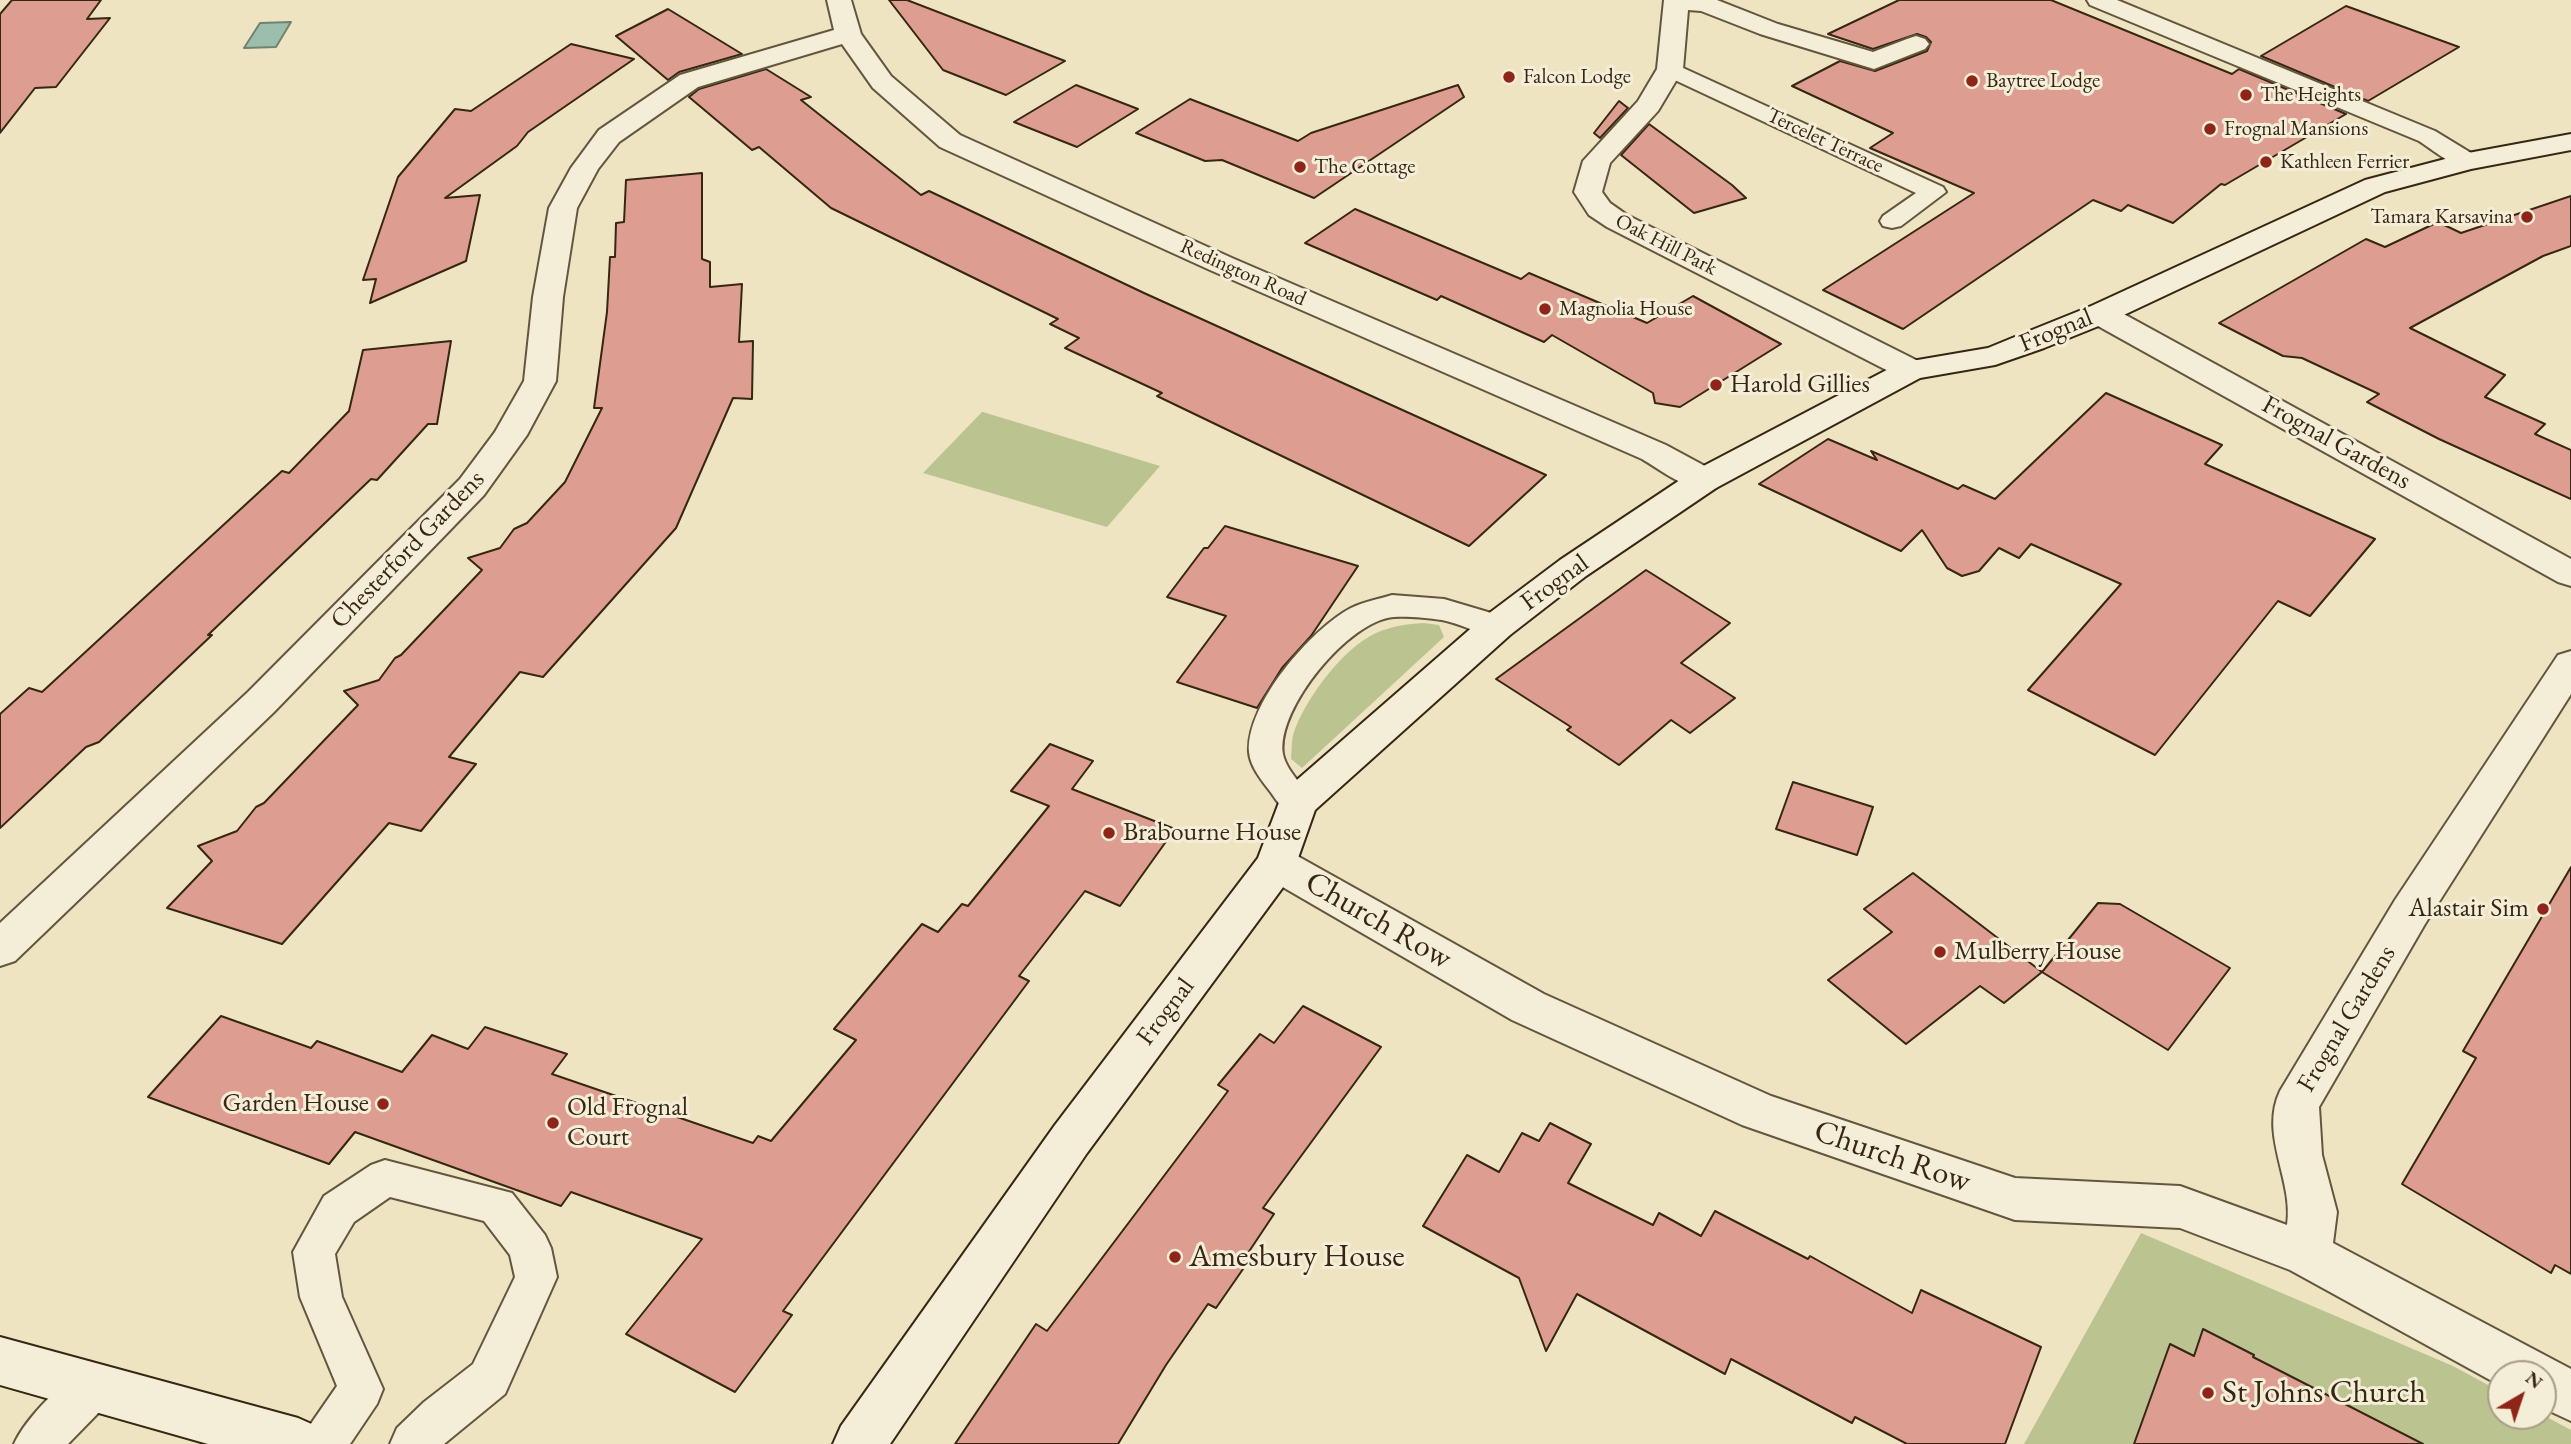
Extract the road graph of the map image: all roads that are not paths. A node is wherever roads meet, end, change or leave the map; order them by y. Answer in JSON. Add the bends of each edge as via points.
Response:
{"nodes":[{"id":1,"x":839,"y":0,"type":"edge"},
{"id":2,"x":1676,"y":0,"type":"edge"},
{"id":3,"x":2098,"y":0,"type":"edge"},
{"id":4,"x":848,"y":34,"type":"junction"},
{"id":5,"x":1916,"y":44,"type":"dead end"},
{"id":6,"x":1670,"y":69,"type":"junction"},
{"id":7,"x":2571,"y":142,"type":"edge"},
{"id":8,"x":2468,"y":161,"type":"junction"},
{"id":9,"x":1892,"y":220,"type":"dead end"},
{"id":10,"x":2100,"y":313,"type":"junction"},
{"id":11,"x":1911,"y":370,"type":"junction"},
{"id":12,"x":1704,"y":480,"type":"junction"},
{"id":13,"x":2571,"y":574,"type":"edge"},
{"id":14,"x":1497,"y":626,"type":"junction"},
{"id":15,"x":2571,"y":664,"type":"edge"},
{"id":16,"x":1297,"y":803,"type":"junction"},
{"id":17,"x":1277,"y":864,"type":"junction"},
{"id":18,"x":0,"y":949,"type":"edge"},
{"id":19,"x":2307,"y":1254,"type":"junction"},
{"id":20,"x":2503,"y":1360,"type":"edge"},
{"id":21,"x":0,"y":1361,"type":"edge"},
{"id":22,"x":92,"y":1388,"type":"junction"},
{"id":23,"x":37,"y":1444,"type":"edge"},
{"id":24,"x":298,"y":1444,"type":"edge"},
{"id":25,"x":324,"y":1444,"type":"edge"},
{"id":26,"x":413,"y":1444,"type":"edge"},
{"id":27,"x":859,"y":1444,"type":"edge"}],
"edges":[{"from":1,"to":4,"type":"street","name":"Redington Road"},
{"from":2,"to":5,"type":"street","via":[[1705,4],[1874,61]]},
{"from":2,"to":6,"type":"street","name":"Oak Hill Park"},
{"from":3,"to":8,"type":"lane","via":[[2427,136]]},
{"from":4,"to":12,"type":"street","name":"Redington Road","via":[[882,82],[950,141],[1654,452]]},
{"from":4,"to":18,"type":"street","name":"Chesterford Gardens","via":[[689,81],[609,136],[563,208],[540,381],[510,435],[472,487],[261,702]]},
{"from":6,"to":9,"type":"lane","name":"Tercelet Terrace","via":[[1934,192]]},
{"from":6,"to":11,"type":"street","name":"Oak Hill Park","via":[[1649,105],[1597,161],[1588,192],[1599,209]]},
{"from":7,"to":8,"type":"street","name":"Frognal"},
{"from":8,"to":10,"type":"street","name":"Frognal","via":[[2375,187]]},
{"from":10,"to":11,"type":"street","name":"Frognal","via":[[1995,356]]},
{"from":10,"to":13,"type":"street","name":"Frognal Gardens"},
{"from":11,"to":12,"type":"street","name":"Frognal"},
{"from":12,"to":14,"type":"street","name":"Frognal","via":[[1573,568]]},
{"from":14,"to":16,"type":"street","name":"Frognal"},
{"from":14,"to":16,"type":"lane","via":[[1444,610],[1392,606],[1363,615],[1326,642],[1293,678],[1268,731],[1266,753],[1271,767]]},
{"from":15,"to":19,"type":"street","name":"Frognal Gardens","via":[[2410,912],[2297,1105],[2298,1155],[2314,1212]]},
{"from":16,"to":17,"type":"street","name":"Frognal"},
{"from":17,"to":19,"type":"street","name":"Church Row","via":[[1528,1007],[1758,1111],[2015,1199],[2180,1207]]},
{"from":17,"to":27,"type":"street","name":"Frognal","via":[[1071,1139]]},
{"from":19,"to":20,"type":"street","name":"Church Row"},
{"from":21,"to":22,"type":"street"},
{"from":22,"to":23,"type":"lane"},
{"from":22,"to":24,"type":"street"},
{"from":25,"to":26,"type":"lane","via":[[360,1389],[321,1297],[314,1252],[339,1209],[385,1178],[497,1206],[530,1248],[536,1277],[489,1379]]}]}
